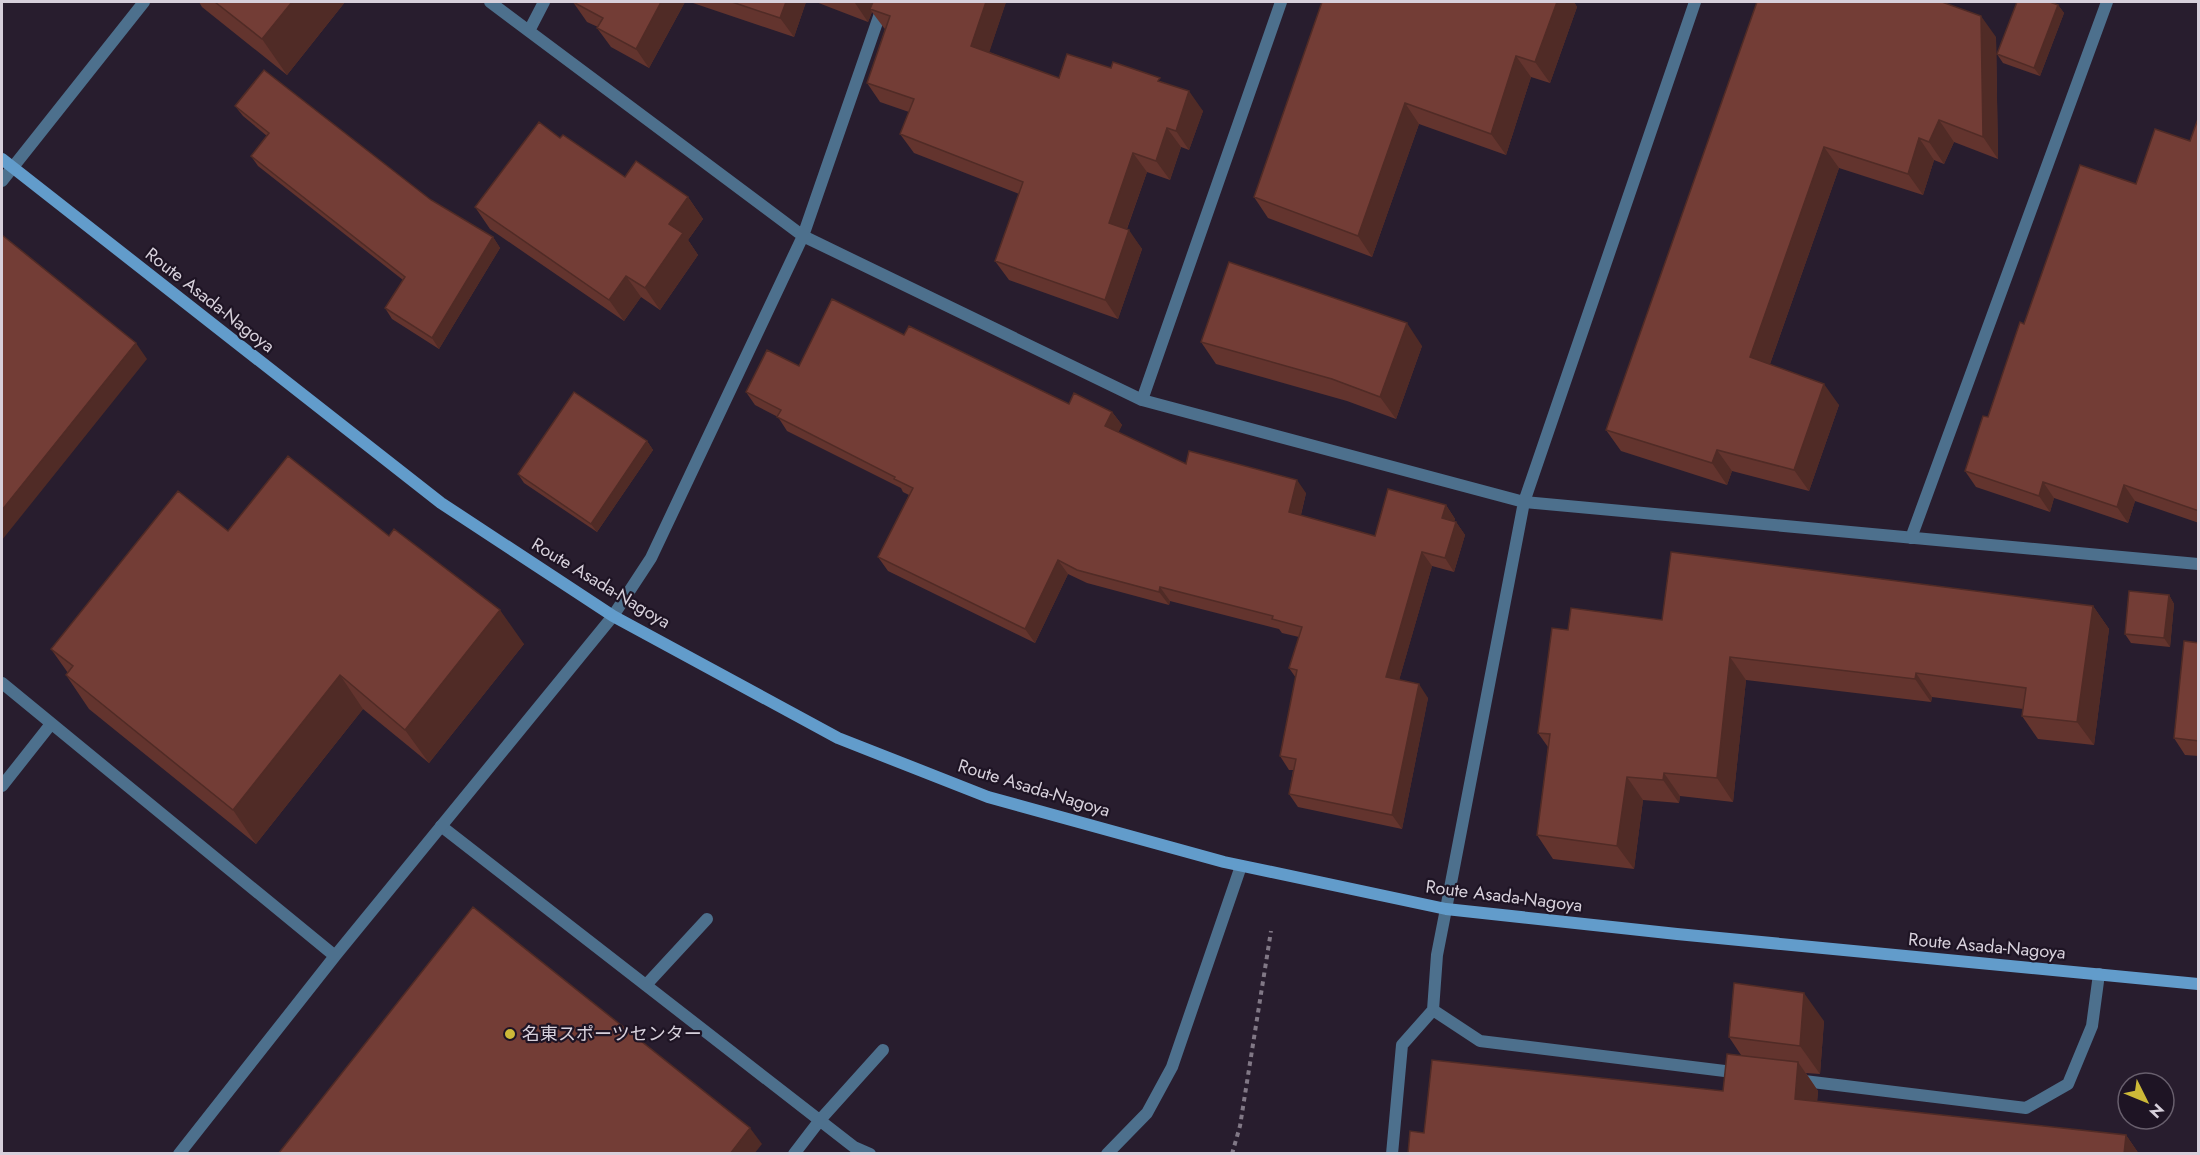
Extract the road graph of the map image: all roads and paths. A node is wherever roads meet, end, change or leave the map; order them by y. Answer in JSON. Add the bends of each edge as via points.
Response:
{"nodes":[{"id":1,"x":144,"y":2,"type":"edge"},
{"id":2,"x":490,"y":2,"type":"edge"},
{"id":3,"x":544,"y":2,"type":"edge"},
{"id":4,"x":884,"y":2,"type":"edge"},
{"id":5,"x":1281,"y":2,"type":"edge"},
{"id":6,"x":1695,"y":2,"type":"edge"},
{"id":7,"x":2106,"y":2,"type":"edge"},
{"id":8,"x":529,"y":31,"type":"junction"},
{"id":9,"x":2,"y":159,"type":"edge"},
{"id":10,"x":12,"y":168,"type":"junction"},
{"id":11,"x":2,"y":181,"type":"edge"},
{"id":12,"x":803,"y":236,"type":"junction"},
{"id":13,"x":1142,"y":400,"type":"junction"},
{"id":14,"x":1524,"y":502,"type":"junction"},
{"id":15,"x":1911,"y":538,"type":"junction"},
{"id":16,"x":2199,"y":564,"type":"edge"},
{"id":17,"x":613,"y":616,"type":"junction"},
{"id":18,"x":2,"y":684,"type":"edge"},
{"id":19,"x":51,"y":724,"type":"junction"},
{"id":20,"x":2,"y":786,"type":"edge"},
{"id":21,"x":441,"y":826,"type":"junction"},
{"id":22,"x":1241,"y":866,"type":"junction"},
{"id":23,"x":1446,"y":909,"type":"junction"},
{"id":24,"x":707,"y":919,"type":"dead end"},
{"id":25,"x":1270,"y":931,"type":"dead end"},
{"id":26,"x":335,"y":956,"type":"junction"},
{"id":27,"x":2099,"y":974,"type":"junction"},
{"id":28,"x":2199,"y":984,"type":"edge"},
{"id":29,"x":646,"y":985,"type":"junction"},
{"id":30,"x":1433,"y":1010,"type":"junction"},
{"id":31,"x":883,"y":1050,"type":"dead end"},
{"id":32,"x":1753,"y":1075,"type":"edge"},
{"id":33,"x":1788,"y":1079,"type":"edge"},
{"id":34,"x":820,"y":1120,"type":"junction"},
{"id":35,"x":179,"y":1154,"type":"edge"},
{"id":36,"x":794,"y":1154,"type":"edge"},
{"id":37,"x":870,"y":1154,"type":"edge"},
{"id":38,"x":1107,"y":1154,"type":"edge"},
{"id":39,"x":1232,"y":1154,"type":"edge"},
{"id":40,"x":1392,"y":1154,"type":"edge"}],
"edges":[{"from":1,"to":10,"type":"street"},
{"from":2,"to":8,"type":"street"},
{"from":3,"to":8,"type":"street"},
{"from":4,"to":12,"type":"street"},
{"from":5,"to":13,"type":"street"},
{"from":6,"to":14,"type":"street"},
{"from":7,"to":15,"type":"street"},
{"from":8,"to":12,"type":"street"},
{"from":9,"to":10,"type":"main road","name":"Route Asada-Nagoya"},
{"from":10,"to":11,"type":"street"},
{"from":10,"to":17,"type":"main road","name":"Route Asada-Nagoya","via":[[441,503]]},
{"from":12,"to":13,"type":"street"},
{"from":12,"to":17,"type":"street","via":[[651,558]]},
{"from":13,"to":14,"type":"street"},
{"from":14,"to":15,"type":"street"},
{"from":14,"to":23,"type":"street"},
{"from":15,"to":16,"type":"street"},
{"from":17,"to":21,"type":"street"},
{"from":17,"to":22,"type":"main road","name":"Route Asada-Nagoya","via":[[838,738],[988,797]]},
{"from":18,"to":19,"type":"street"},
{"from":19,"to":20,"type":"street"},
{"from":19,"to":26,"type":"street"},
{"from":21,"to":26,"type":"street"},
{"from":21,"to":29,"type":"street"},
{"from":22,"to":23,"type":"main road","name":"Route Asada-Nagoya"},
{"from":22,"to":38,"type":"street","via":[[1172,1067],[1147,1113]]},
{"from":23,"to":27,"type":"main road","name":"Route Asada-Nagoya"},
{"from":23,"to":30,"type":"street","via":[[1437,955]]},
{"from":24,"to":29,"type":"street"},
{"from":25,"to":39,"type":"path","via":[[1240,1126]]},
{"from":26,"to":35,"type":"street"},
{"from":27,"to":28,"type":"main road","name":"Route Asada-Nagoya"},
{"from":27,"to":33,"type":"street","via":[[2092,1026],[2068,1084],[2026,1108]]},
{"from":29,"to":34,"type":"street"},
{"from":30,"to":32,"type":"street","via":[[1480,1041]]},
{"from":30,"to":40,"type":"street","via":[[1402,1045]]},
{"from":31,"to":34,"type":"street"},
{"from":34,"to":36,"type":"street"},
{"from":34,"to":37,"type":"street","via":[[854,1147]]}]}
